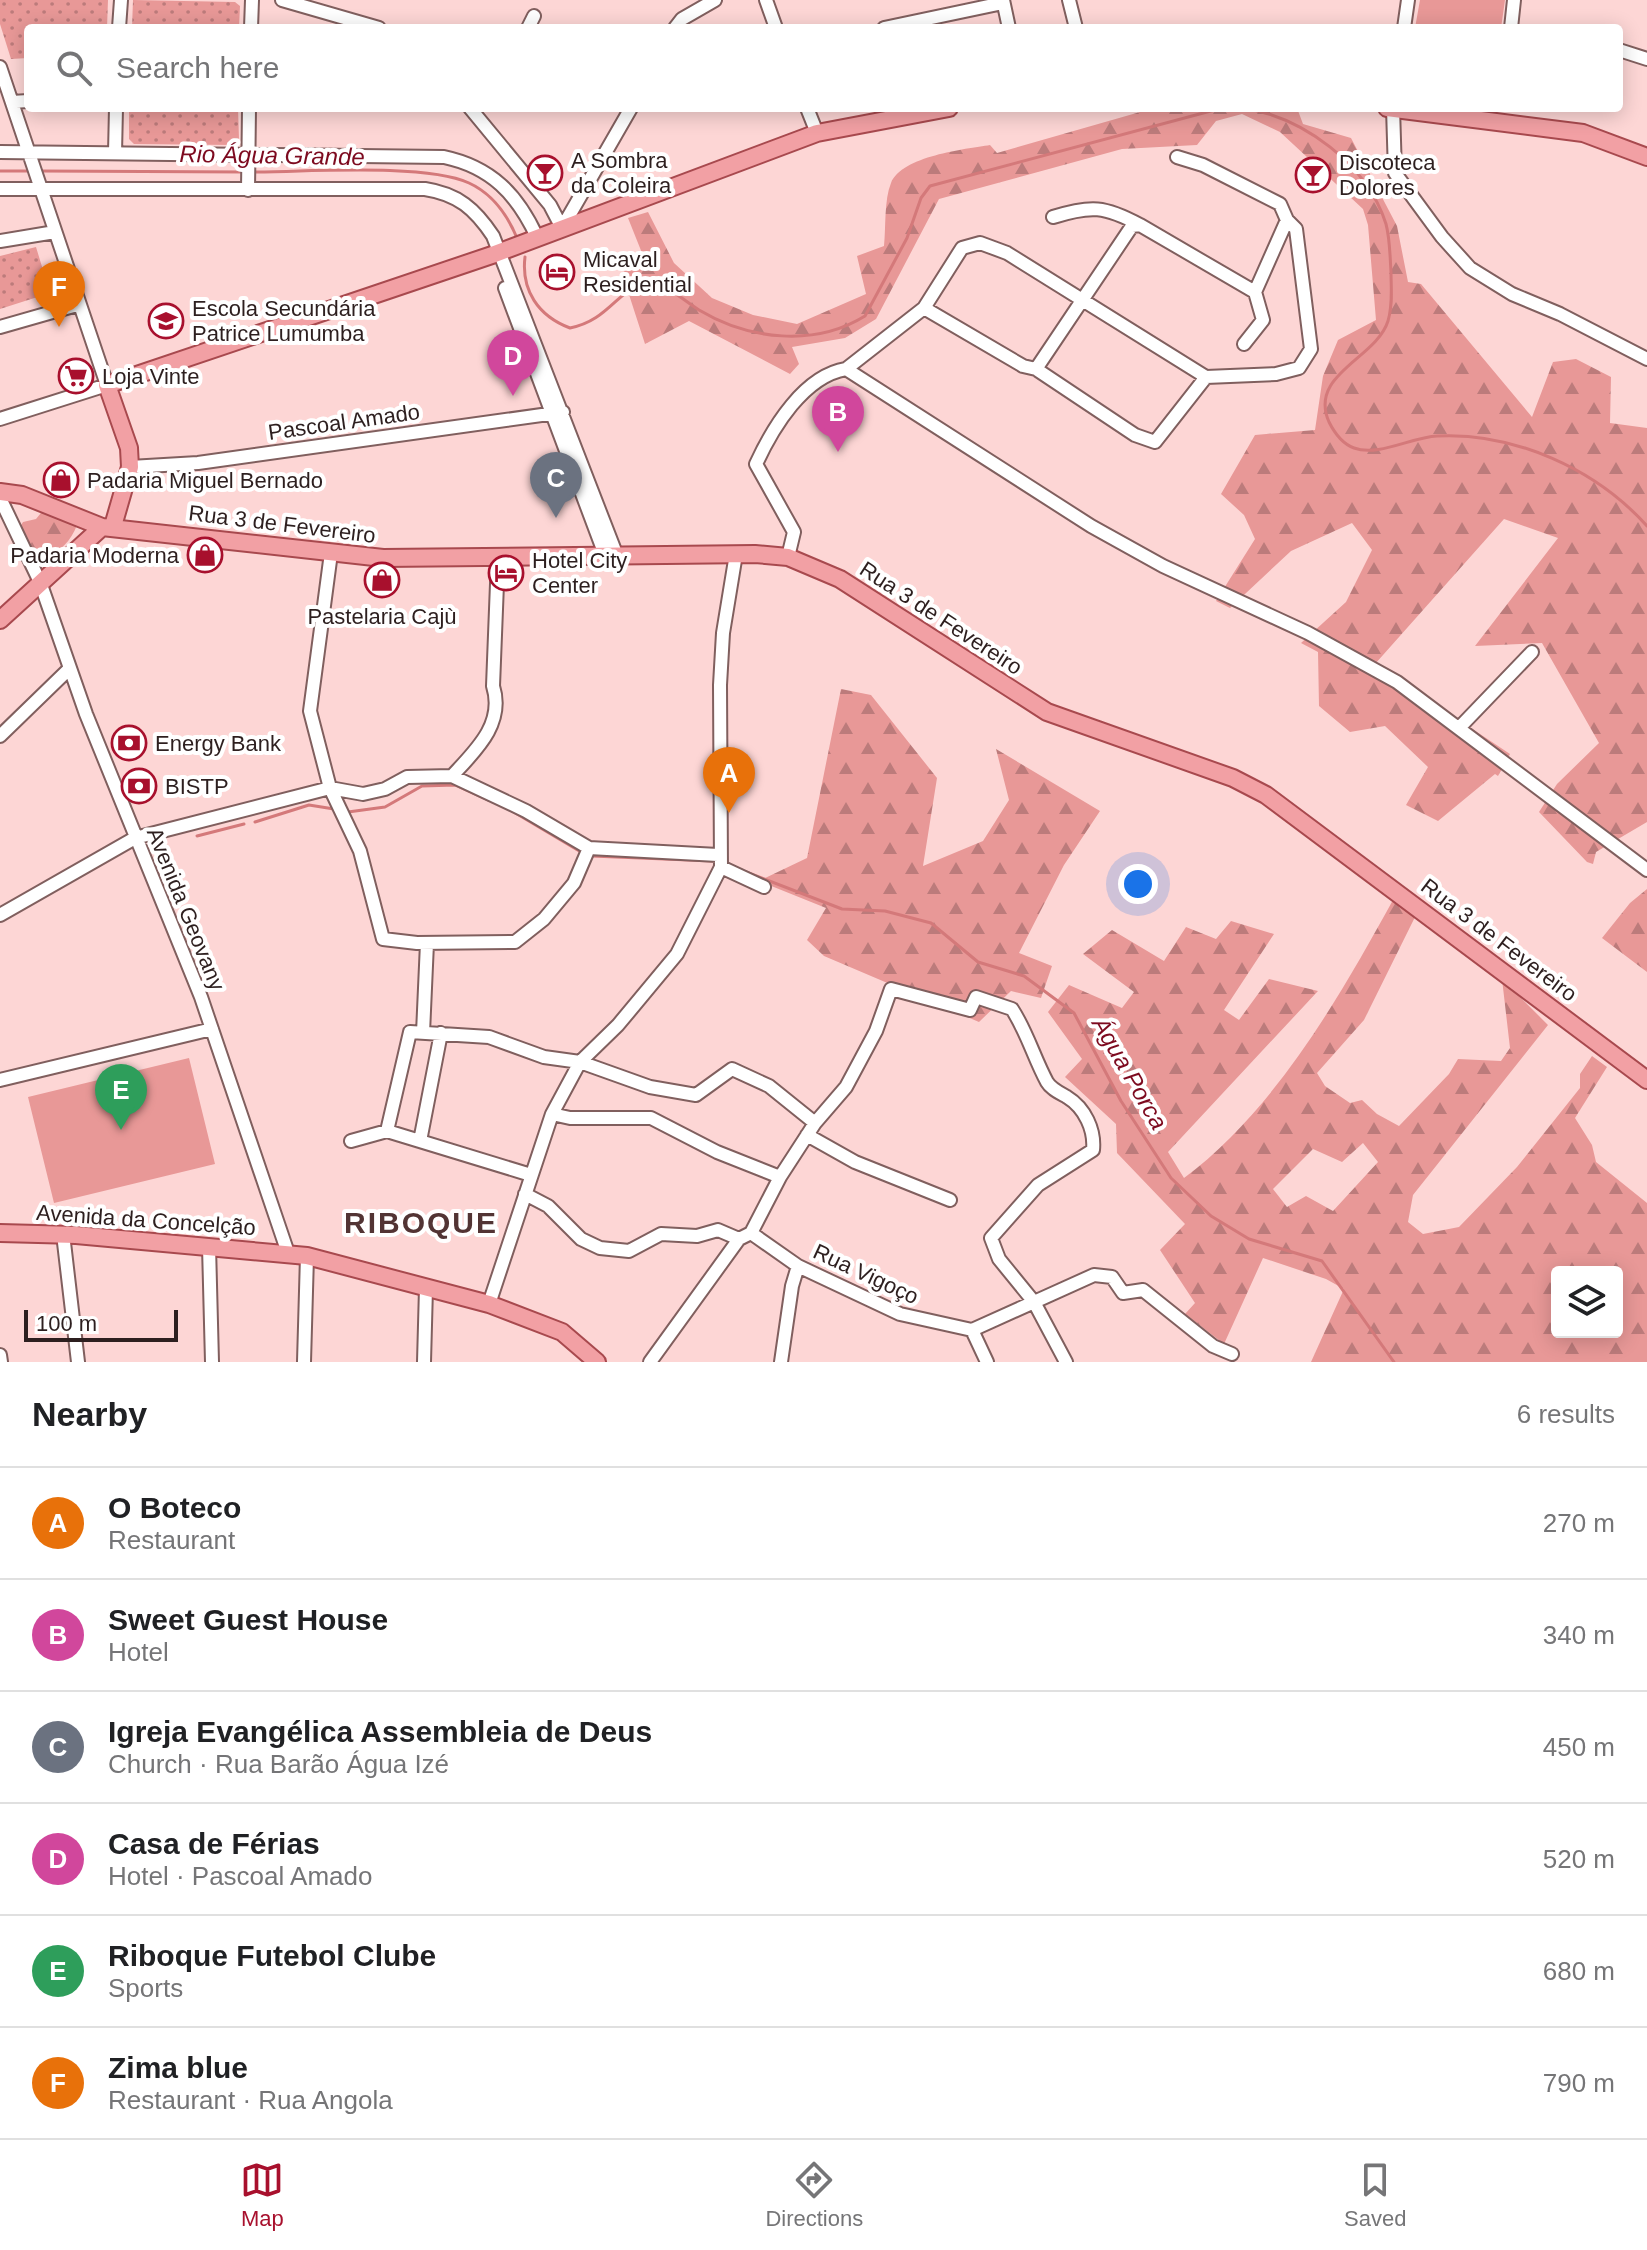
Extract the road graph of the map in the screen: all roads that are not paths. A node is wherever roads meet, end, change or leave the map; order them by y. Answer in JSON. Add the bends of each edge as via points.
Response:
{"nodes":[{"id":1,"x":121,"y":0,"type":"edge"},
{"id":2,"x":252,"y":0,"type":"edge"},
{"id":3,"x":282,"y":0,"type":"edge"},
{"id":4,"x":715,"y":0,"type":"edge"},
{"id":5,"x":766,"y":0,"type":"edge"},
{"id":6,"x":1069,"y":0,"type":"edge"},
{"id":7,"x":1408,"y":0,"type":"edge"},
{"id":8,"x":1514,"y":0,"type":"edge"},
{"id":9,"x":1003,"y":1,"type":"edge"},
{"id":10,"x":322,"y":5,"type":"edge"},
{"id":11,"x":119,"y":24,"type":"edge"},
{"id":12,"x":251,"y":24,"type":"edge"},
{"id":13,"x":369,"y":24,"type":"edge"},
{"id":14,"x":678,"y":24,"type":"edge"},
{"id":15,"x":775,"y":24,"type":"edge"},
{"id":16,"x":902,"y":24,"type":"edge"},
{"id":17,"x":1008,"y":24,"type":"edge"},
{"id":18,"x":1075,"y":24,"type":"edge"},
{"id":19,"x":1405,"y":24,"type":"edge"},
{"id":20,"x":1511,"y":24,"type":"edge"},
{"id":21,"x":1623,"y":51,"type":"edge"},
{"id":22,"x":1647,"y":59,"type":"edge"},
{"id":23,"x":0,"y":67,"type":"edge"},
{"id":24,"x":24,"y":101,"type":"edge"},
{"id":25,"x":12,"y":102,"type":"junction"},
{"id":26,"x":116,"y":112,"type":"edge"},
{"id":27,"x":249,"y":112,"type":"edge"},
{"id":28,"x":473,"y":112,"type":"edge"},
{"id":29,"x":629,"y":112,"type":"edge"},
{"id":30,"x":809,"y":112,"type":"edge"},
{"id":31,"x":928,"y":112,"type":"edge"},
{"id":32,"x":1391,"y":112,"type":"edge"},
{"id":33,"x":1453,"y":112,"type":"edge"},
{"id":34,"x":1500,"y":115,"type":"edge"},
{"id":35,"x":817,"y":133,"type":"junction"},
{"id":36,"x":0,"y":152,"type":"edge"},
{"id":37,"x":29,"y":152,"type":"junction"},
{"id":38,"x":115,"y":153,"type":"junction"},
{"id":39,"x":1177,"y":157,"type":"dead end"},
{"id":40,"x":1647,"y":157,"type":"edge"},
{"id":41,"x":248,"y":160,"type":"junction"},
{"id":42,"x":40,"y":184,"type":"junction"},
{"id":43,"x":248,"y":186,"type":"junction"},
{"id":44,"x":0,"y":189,"type":"edge"},
{"id":45,"x":1053,"y":217,"type":"dead end"},
{"id":46,"x":1287,"y":220,"type":"junction"},
{"id":47,"x":1140,"y":225,"type":"junction"},
{"id":48,"x":562,"y":228,"type":"junction"},
{"id":49,"x":55,"y":232,"type":"junction"},
{"id":50,"x":537,"y":237,"type":"junction"},
{"id":51,"x":0,"y":241,"type":"edge"},
{"id":52,"x":496,"y":254,"type":"junction"},
{"id":53,"x":1255,"y":292,"type":"junction"},
{"id":54,"x":1083,"y":299,"type":"junction"},
{"id":55,"x":77,"y":305,"type":"junction"},
{"id":56,"x":924,"y":308,"type":"junction"},
{"id":57,"x":0,"y":327,"type":"edge"},
{"id":58,"x":1244,"y":344,"type":"dead end"},
{"id":59,"x":1647,"y":359,"type":"edge"},
{"id":60,"x":846,"y":369,"type":"junction"},
{"id":61,"x":1036,"y":369,"type":"junction"},
{"id":62,"x":1206,"y":377,"type":"junction"},
{"id":63,"x":107,"y":385,"type":"junction"},
{"id":64,"x":557,"y":412,"type":"junction"},
{"id":65,"x":0,"y":419,"type":"edge"},
{"id":66,"x":130,"y":467,"type":"junction"},
{"id":67,"x":0,"y":495,"type":"edge"},
{"id":68,"x":108,"y":526,"type":"junction"},
{"id":69,"x":331,"y":553,"type":"junction"},
{"id":70,"x":736,"y":554,"type":"junction"},
{"id":71,"x":611,"y":556,"type":"junction"},
{"id":72,"x":788,"y":557,"type":"junction"},
{"id":73,"x":498,"y":558,"type":"junction"},
{"id":74,"x":40,"y":582,"type":"junction"},
{"id":75,"x":0,"y":620,"type":"edge"},
{"id":76,"x":1532,"y":652,"type":"dead end"},
{"id":77,"x":69,"y":669,"type":"junction"},
{"id":78,"x":1459,"y":728,"type":"junction"},
{"id":79,"x":0,"y":736,"type":"edge"},
{"id":80,"x":452,"y":776,"type":"junction"},
{"id":81,"x":330,"y":788,"type":"junction"},
{"id":82,"x":135,"y":838,"type":"junction"},
{"id":83,"x":589,"y":848,"type":"junction"},
{"id":84,"x":720,"y":861,"type":"junction"},
{"id":85,"x":1647,"y":870,"type":"edge"},
{"id":86,"x":764,"y":887,"type":"dead end"},
{"id":87,"x":0,"y":915,"type":"edge"},
{"id":88,"x":427,"y":943,"type":"junction"},
{"id":89,"x":212,"y":1029,"type":"junction"},
{"id":90,"x":423,"y":1033,"type":"junction"},
{"id":91,"x":441,"y":1033,"type":"junction"},
{"id":92,"x":580,"y":1062,"type":"junction"},
{"id":93,"x":0,"y":1080,"type":"edge"},
{"id":94,"x":1647,"y":1080,"type":"edge"},
{"id":95,"x":552,"y":1114,"type":"junction"},
{"id":96,"x":815,"y":1123,"type":"junction"},
{"id":97,"x":387,"y":1131,"type":"junction"},
{"id":98,"x":807,"y":1135,"type":"junction"},
{"id":99,"x":351,"y":1141,"type":"dead end"},
{"id":100,"x":420,"y":1141,"type":"junction"},
{"id":101,"x":531,"y":1175,"type":"junction"},
{"id":102,"x":780,"y":1177,"type":"junction"},
{"id":103,"x":525,"y":1194,"type":"junction"},
{"id":104,"x":950,"y":1200,"type":"dead end"},
{"id":105,"x":0,"y":1233,"type":"edge"},
{"id":106,"x":63,"y":1234,"type":"junction"},
{"id":107,"x":745,"y":1236,"type":"junction"},
{"id":108,"x":209,"y":1246,"type":"junction"},
{"id":109,"x":288,"y":1253,"type":"junction"},
{"id":110,"x":307,"y":1256,"type":"junction"},
{"id":111,"x":798,"y":1266,"type":"junction"},
{"id":112,"x":426,"y":1288,"type":"junction"},
{"id":113,"x":1034,"y":1302,"type":"junction"},
{"id":114,"x":489,"y":1304,"type":"junction"},
{"id":115,"x":972,"y":1330,"type":"junction"},
{"id":116,"x":1232,"y":1354,"type":"dead end"},
{"id":117,"x":0,"y":1355,"type":"edge"},
{"id":118,"x":1,"y":1362,"type":"edge"},
{"id":119,"x":78,"y":1362,"type":"edge"},
{"id":120,"x":212,"y":1362,"type":"edge"},
{"id":121,"x":304,"y":1362,"type":"edge"},
{"id":122,"x":424,"y":1362,"type":"edge"},
{"id":123,"x":597,"y":1362,"type":"edge"},
{"id":124,"x":650,"y":1362,"type":"edge"},
{"id":125,"x":781,"y":1362,"type":"edge"},
{"id":126,"x":987,"y":1362,"type":"edge"},
{"id":127,"x":1066,"y":1362,"type":"edge"}],
"edges":[{"from":1,"to":11,"type":"street"},
{"from":2,"to":12,"type":"street"},
{"from":3,"to":10,"type":"street"},
{"from":4,"to":14,"type":"street"},
{"from":5,"to":15,"type":"street"},
{"from":6,"to":18,"type":"street"},
{"from":7,"to":19,"type":"street"},
{"from":8,"to":20,"type":"street"},
{"from":9,"to":16,"type":"street"},
{"from":9,"to":17,"type":"street"},
{"from":10,"to":13,"type":"street"},
{"from":21,"to":22,"type":"street"},
{"from":23,"to":25,"type":"street"},
{"from":24,"to":25,"type":"street"},
{"from":25,"to":37,"type":"street"},
{"from":26,"to":38,"type":"street"},
{"from":27,"to":41,"type":"street"},
{"from":28,"to":48,"type":"street","via":[[550,205]]},
{"from":29,"to":48,"type":"street"},
{"from":30,"to":35,"type":"street"},
{"from":31,"to":35,"type":"main road"},
{"from":32,"to":59,"type":"street","via":[[1395,173],[1470,268]]},
{"from":33,"to":34,"type":"main road"},
{"from":34,"to":40,"type":"main road","via":[[1583,133]]},
{"from":35,"to":48,"type":"main road"},
{"from":36,"to":37,"type":"street"},
{"from":37,"to":38,"type":"street"},
{"from":37,"to":42,"type":"street"},
{"from":38,"to":41,"type":"street"},
{"from":39,"to":46,"type":"street","via":[[1280,204]]},
{"from":41,"to":43,"type":"street"},
{"from":41,"to":50,"type":"street","via":[[412,155],[456,160],[503,185]]},
{"from":42,"to":43,"type":"street"},
{"from":42,"to":44,"type":"street"},
{"from":42,"to":49,"type":"street"},
{"from":43,"to":52,"type":"street","via":[[425,189],[453,195],[473,210]]},
{"from":45,"to":47,"type":"street","via":[[1109,208]]},
{"from":46,"to":53,"type":"street"},
{"from":46,"to":62,"type":"street","via":[[1296,229],[1311,349],[1299,368]]},
{"from":47,"to":53,"type":"street"},
{"from":47,"to":54,"type":"street","via":[[1132,226]]},
{"from":48,"to":50,"type":"main road"},
{"from":49,"to":51,"type":"street"},
{"from":49,"to":55,"type":"street"},
{"from":50,"to":52,"type":"main road"},
{"from":52,"to":63,"type":"main road"},
{"from":52,"to":64,"type":"street"},
{"from":53,"to":58,"type":"street","via":[[1263,320]]},
{"from":54,"to":56,"type":"street","via":[[1007,253],[980,243],[962,248]]},
{"from":54,"to":61,"type":"street"},
{"from":54,"to":62,"type":"street"},
{"from":55,"to":57,"type":"street"},
{"from":55,"to":63,"type":"street"},
{"from":56,"to":60,"type":"street"},
{"from":56,"to":61,"type":"street"},
{"from":60,"to":72,"type":"street","via":[[813,381],[756,464],[794,532]]},
{"from":60,"to":78,"type":"street","via":[[1091,526],[1346,654],[1397,682]]},
{"from":61,"to":62,"type":"street","via":[[1135,435],[1155,442]]},
{"from":63,"to":65,"type":"street"},
{"from":63,"to":66,"type":"main road","via":[[129,448]]},
{"from":64,"to":66,"type":"street","name":"Pascoal Amado","via":[[198,463]]},
{"from":64,"to":71,"type":"street"},
{"from":66,"to":68,"type":"main road"},
{"from":67,"to":68,"type":"main road","name":"Rua 3 de Fevereiro","via":[[22,495]]},
{"from":67,"to":74,"type":"street","name":"Avenida Geovany"},
{"from":68,"to":69,"type":"main road","name":"Rua 3 de Fevereiro"},
{"from":68,"to":74,"type":"main road"},
{"from":69,"to":73,"type":"main road","name":"Rua 3 de Fevereiro"},
{"from":69,"to":81,"type":"street","via":[[310,711]]},
{"from":70,"to":71,"type":"main road","name":"Rua 3 de Fevereiro"},
{"from":70,"to":72,"type":"main road","name":"Rua 3 de Fevereiro"},
{"from":70,"to":84,"type":"street","via":[[723,633]]},
{"from":71,"to":73,"type":"main road","name":"Rua 3 de Fevereiro"},
{"from":72,"to":94,"type":"main road","name":"Rua 3 de Fevereiro","via":[[840,579],[1047,712],[1233,778],[1266,795]]},
{"from":73,"to":80,"type":"street","via":[[496,697],[488,736]]},
{"from":74,"to":75,"type":"main road"},
{"from":74,"to":77,"type":"street","name":"Avenida Geovany"},
{"from":76,"to":78,"type":"street"},
{"from":77,"to":79,"type":"street"},
{"from":77,"to":82,"type":"street","name":"Avenida Geovany"},
{"from":78,"to":85,"type":"street"},
{"from":80,"to":81,"type":"street","via":[[407,777],[363,794]]},
{"from":80,"to":83,"type":"street"},
{"from":81,"to":82,"type":"street"},
{"from":81,"to":88,"type":"street","via":[[360,851],[383,939]]},
{"from":82,"to":87,"type":"street"},
{"from":82,"to":89,"type":"street","name":"Avenida Geovany"},
{"from":83,"to":84,"type":"street"},
{"from":83,"to":88,"type":"street","via":[[574,883],[544,919],[515,942]]},
{"from":84,"to":86,"type":"street"},
{"from":84,"to":92,"type":"street","via":[[677,954]]},
{"from":88,"to":90,"type":"street"},
{"from":89,"to":93,"type":"street"},
{"from":89,"to":109,"type":"street","name":"Avenida Geovany"},
{"from":90,"to":91,"type":"street"},
{"from":90,"to":97,"type":"street","via":[[410,1032]]},
{"from":91,"to":92,"type":"street","via":[[489,1037],[544,1057]]},
{"from":91,"to":100,"type":"street"},
{"from":92,"to":95,"type":"street"},
{"from":92,"to":96,"type":"street","via":[[650,1087],[696,1095],[732,1069],[769,1086]]},
{"from":95,"to":101,"type":"street"},
{"from":95,"to":102,"type":"street","via":[[651,1118]]},
{"from":96,"to":98,"type":"street"},
{"from":96,"to":113,"type":"street","via":[[846,1087],[891,989],[970,1010],[976,997],[1012,1009],[1048,1084],[1071,1099],[1094,1135],[1093,1150],[1038,1185],[991,1238],[999,1259]]},
{"from":97,"to":99,"type":"street"},
{"from":97,"to":100,"type":"street"},
{"from":98,"to":102,"type":"street"},
{"from":98,"to":104,"type":"street","via":[[855,1162]]},
{"from":100,"to":101,"type":"street"},
{"from":101,"to":103,"type":"street"},
{"from":102,"to":107,"type":"street"},
{"from":103,"to":107,"type":"street","via":[[600,1248],[629,1251],[669,1232],[697,1236],[718,1230]]},
{"from":103,"to":114,"type":"street"},
{"from":105,"to":106,"type":"main road","name":"Avenida da Concelção"},
{"from":106,"to":108,"type":"main road","name":"Avenida da Concelção"},
{"from":106,"to":119,"type":"street"},
{"from":107,"to":111,"type":"street","name":"Rua Vigoço"},
{"from":107,"to":124,"type":"street"},
{"from":108,"to":109,"type":"main road","name":"Avenida da Concelção"},
{"from":108,"to":120,"type":"street"},
{"from":109,"to":110,"type":"main road","name":"Avenida da Concelção"},
{"from":110,"to":112,"type":"main road","name":"Avenida da Concelção"},
{"from":110,"to":121,"type":"street"},
{"from":111,"to":115,"type":"street","name":"Rua Vigoço","via":[[914,1320]]},
{"from":111,"to":125,"type":"street"},
{"from":112,"to":114,"type":"main road","name":"Avenida da Concelção"},
{"from":112,"to":122,"type":"street"},
{"from":113,"to":115,"type":"street"},
{"from":113,"to":116,"type":"street","via":[[1094,1275],[1112,1277],[1123,1293],[1143,1290],[1213,1346]]},
{"from":113,"to":127,"type":"street"},
{"from":114,"to":123,"type":"main road","name":"Avenida da Concelção","via":[[562,1332]]},
{"from":115,"to":126,"type":"street"},
{"from":117,"to":118,"type":"street"}]}
